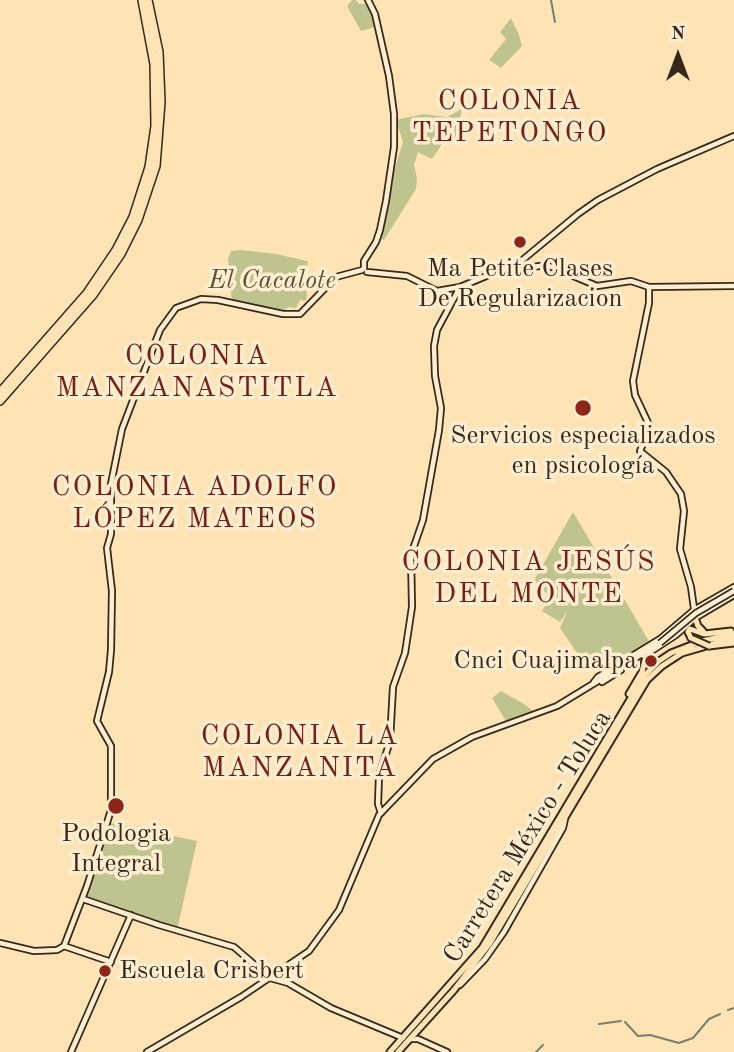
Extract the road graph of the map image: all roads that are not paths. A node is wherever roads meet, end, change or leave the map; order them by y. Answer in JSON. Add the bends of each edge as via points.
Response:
{"nodes":[{"id":1,"x":142,"y":0,"type":"edge"},
{"id":2,"x":148,"y":0,"type":"edge"},
{"id":3,"x":368,"y":0,"type":"edge"},
{"id":4,"x":734,"y":136,"type":"edge"},
{"id":5,"x":511,"y":266,"type":"junction"},
{"id":6,"x":364,"y":271,"type":"junction"},
{"id":7,"x":734,"y":286,"type":"edge"},
{"id":8,"x":460,"y":287,"type":"junction"},
{"id":9,"x":649,"y":287,"type":"junction"},
{"id":10,"x":0,"y":392,"type":"edge"},
{"id":11,"x":0,"y":401,"type":"edge"},
{"id":12,"x":734,"y":591,"type":"edge"},
{"id":13,"x":719,"y":596,"type":"junction"},
{"id":14,"x":722,"y":602,"type":"junction"},
{"id":15,"x":694,"y":610,"type":"junction"},
{"id":16,"x":695,"y":618,"type":"junction"},
{"id":17,"x":676,"y":635,"type":"junction"},
{"id":18,"x":689,"y":635,"type":"junction"},
{"id":19,"x":734,"y":635,"type":"edge"},
{"id":20,"x":646,"y":656,"type":"junction"},
{"id":21,"x":591,"y":685,"type":"junction"},
{"id":22,"x":619,"y":716,"type":"junction"},
{"id":23,"x":397,"y":796,"type":"junction"},
{"id":24,"x":378,"y":798,"type":"junction"},
{"id":25,"x":381,"y":813,"type":"junction"},
{"id":26,"x":82,"y":899,"type":"junction"},
{"id":27,"x":131,"y":915,"type":"junction"},
{"id":28,"x":0,"y":943,"type":"edge"},
{"id":29,"x":64,"y":946,"type":"junction"},
{"id":30,"x":111,"y":962,"type":"junction"},
{"id":31,"x":270,"y":978,"type":"junction"},
{"id":32,"x":418,"y":1030,"type":"junction"},
{"id":33,"x":406,"y":1038,"type":"junction"},
{"id":34,"x":418,"y":1039,"type":"junction"},
{"id":35,"x":71,"y":1052,"type":"edge"},
{"id":36,"x":147,"y":1052,"type":"edge"},
{"id":37,"x":390,"y":1052,"type":"edge"},
{"id":38,"x":398,"y":1052,"type":"edge"},
{"id":39,"x":447,"y":1052,"type":"edge"}],
"edges":[{"from":1,"to":10,"type":"highway","via":[[154,64],[155,126],[149,167],[133,217],[94,283]]},
{"from":2,"to":11,"type":"highway","via":[[159,52],[161,102],[156,166],[138,220],[93,295]]},
{"from":3,"to":6,"type":"street","via":[[389,76],[394,147],[380,230],[364,261]]},
{"from":4,"to":5,"type":"street","via":[[657,169],[589,206]]},
{"from":5,"to":8,"type":"street"},
{"from":5,"to":9,"type":"street","via":[[547,265],[597,286],[631,281]]},
{"from":6,"to":8,"type":"street","via":[[407,276],[437,291]]},
{"from":6,"to":26,"type":"street","via":[[336,278],[300,314],[201,299],[176,308],[160,330],[127,413],[113,470],[107,548],[112,592],[110,658],[97,721],[111,746],[111,810]]},
{"from":7,"to":9,"type":"street"},
{"from":8,"to":24,"type":"street","via":[[437,330],[434,346],[439,430],[424,520],[411,555],[410,622],[393,687],[390,741],[380,769]]},
{"from":9,"to":15,"type":"street","via":[[633,381],[650,427],[639,451],[666,472],[681,494],[680,549]]},
{"from":12,"to":13,"type":"street"},
{"from":12,"to":14,"type":"street"},
{"from":12,"to":21,"type":"street","bridge":true},
{"from":13,"to":14,"type":"street"},
{"from":13,"to":15,"type":"street"},
{"from":14,"to":16,"type":"street"},
{"from":15,"to":16,"type":"street"},
{"from":15,"to":21,"type":"street"},
{"from":16,"to":17,"type":"street"},
{"from":16,"to":18,"type":"street"},
{"from":16,"to":19,"type":"main road","via":[[702,631]]},
{"from":17,"to":18,"type":"street"},
{"from":17,"to":20,"type":"street"},
{"from":18,"to":19,"type":"main road","via":[[694,629]]},
{"from":18,"to":19,"type":"main road","bridge":true,"via":[[709,646]]},
{"from":19,"to":22,"type":"main road","name":"Carretera México - Toluca","via":[[683,648],[659,661]]},
{"from":19,"to":32,"type":"main road","name":"Carretera México - Toluca","via":[[682,653],[647,680],[490,943]]},
{"from":20,"to":21,"type":"street"},
{"from":20,"to":22,"type":"main road"},
{"from":21,"to":23,"type":"street","via":[[557,706],[443,752]]},
{"from":22,"to":33,"type":"main road","name":"Carretera México - Toluca","via":[[482,948]]},
{"from":23,"to":24,"type":"street","via":[[384,804]]},
{"from":23,"to":25,"type":"street"},
{"from":24,"to":25,"type":"street"},
{"from":25,"to":31,"type":"street","via":[[340,910],[309,951]]},
{"from":26,"to":27,"type":"street"},
{"from":26,"to":29,"type":"street"},
{"from":27,"to":30,"type":"street"},
{"from":27,"to":31,"type":"street","via":[[234,947]]},
{"from":28,"to":29,"type":"street","via":[[34,951]]},
{"from":29,"to":30,"type":"street"},
{"from":30,"to":35,"type":"street"},
{"from":31,"to":33,"type":"street"},
{"from":31,"to":36,"type":"street"},
{"from":32,"to":33,"type":"main road","name":"Carretera México - Toluca"},
{"from":32,"to":34,"type":"street"},
{"from":33,"to":34,"type":"street"},
{"from":33,"to":37,"type":"main road","name":"Carretera México - Toluca"},
{"from":33,"to":38,"type":"main road","name":"Carretera México - Toluca"},
{"from":34,"to":39,"type":"street"}]}
